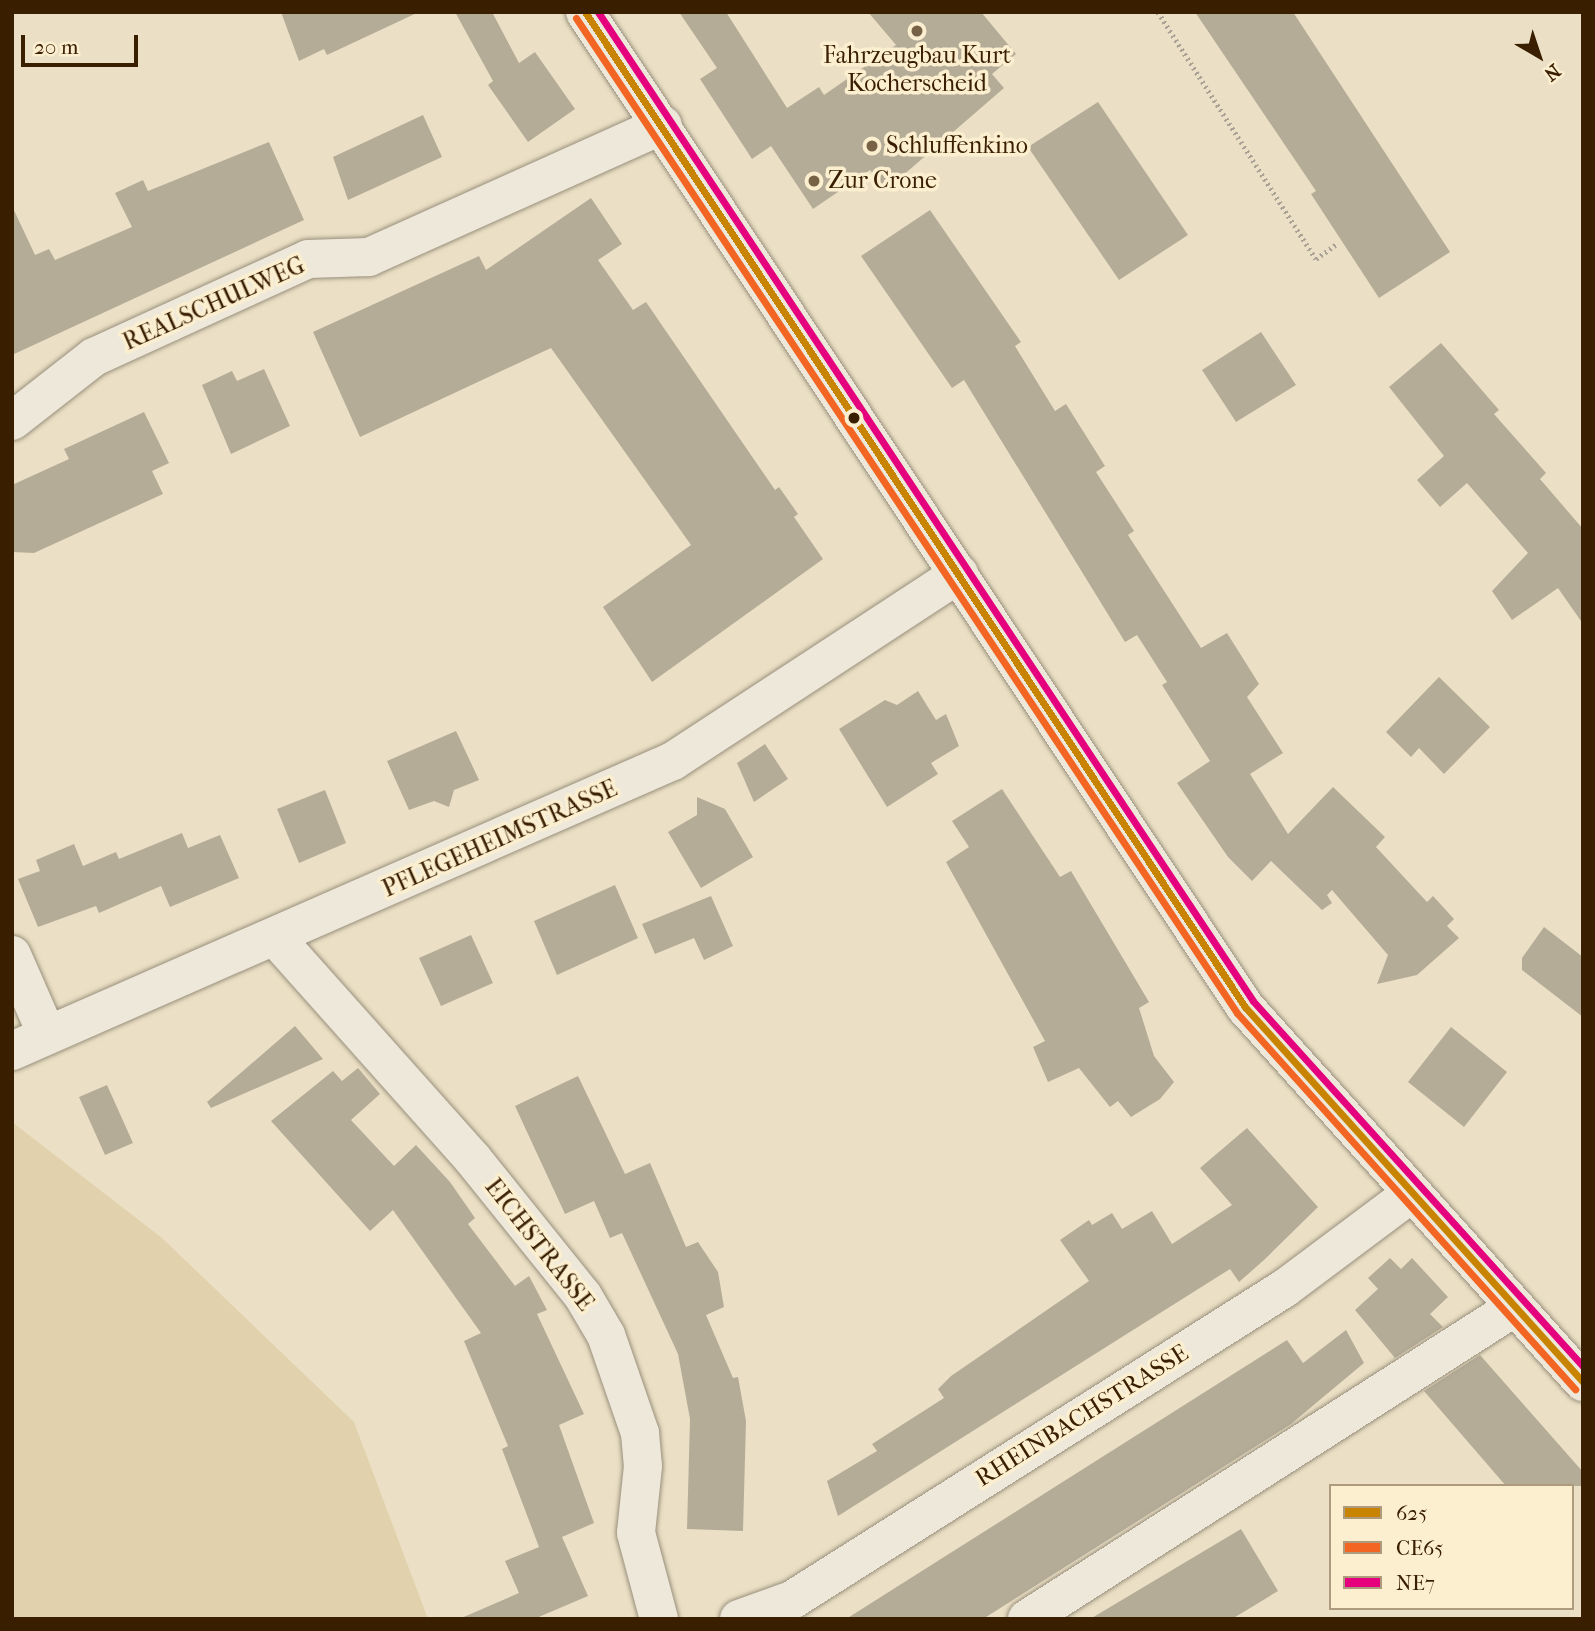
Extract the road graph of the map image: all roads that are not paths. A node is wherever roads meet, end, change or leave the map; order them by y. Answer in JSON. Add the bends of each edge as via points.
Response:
{"nodes":[{"id":1,"x":585,"y":12,"type":"edge"},
{"id":2,"x":663,"y":125,"type":"junction"},
{"id":3,"x":12,"y":421,"type":"edge"},
{"id":4,"x":959,"y":574,"type":"junction"},
{"id":5,"x":275,"y":937,"type":"junction"},
{"id":6,"x":12,"y":955,"type":"edge"},
{"id":7,"x":47,"y":1035,"type":"junction"},
{"id":8,"x":12,"y":1051,"type":"edge"},
{"id":9,"x":1412,"y":1193,"type":"junction"},
{"id":10,"x":1515,"y":1307,"type":"junction"},
{"id":11,"x":1583,"y":1382,"type":"edge"},
{"id":12,"x":659,"y":1619,"type":"edge"},
{"id":13,"x":740,"y":1619,"type":"edge"},
{"id":14,"x":1027,"y":1619,"type":"edge"}],
"edges":[{"from":1,"to":2,"type":"street"},
{"from":2,"to":3,"type":"street","name":"REALSCHULWEG","via":[[369,257],[309,259],[94,357]]},
{"from":2,"to":4,"type":"street"},
{"from":4,"to":5,"type":"street","name":"PFLEGEHEIMSTRASSE","via":[[673,761]]},
{"from":4,"to":9,"type":"street","via":[[1245,1007]]},
{"from":5,"to":7,"type":"street","name":"PFLEGEHEIMSTRASSE"},
{"from":5,"to":12,"type":"street","name":"EICHSTRASSE","via":[[472,1158],[583,1296],[606,1335],[640,1433],[643,1466],[636,1533]]},
{"from":6,"to":7,"type":"street"},
{"from":7,"to":8,"type":"street","name":"PFLEGEHEIMSTRASSE"},
{"from":9,"to":10,"type":"street"},
{"from":9,"to":13,"type":"street","name":"RHEINBACHSTRASSE","via":[[1284,1289],[792,1600]]},
{"from":10,"to":11,"type":"street"},
{"from":10,"to":14,"type":"street"}]}
